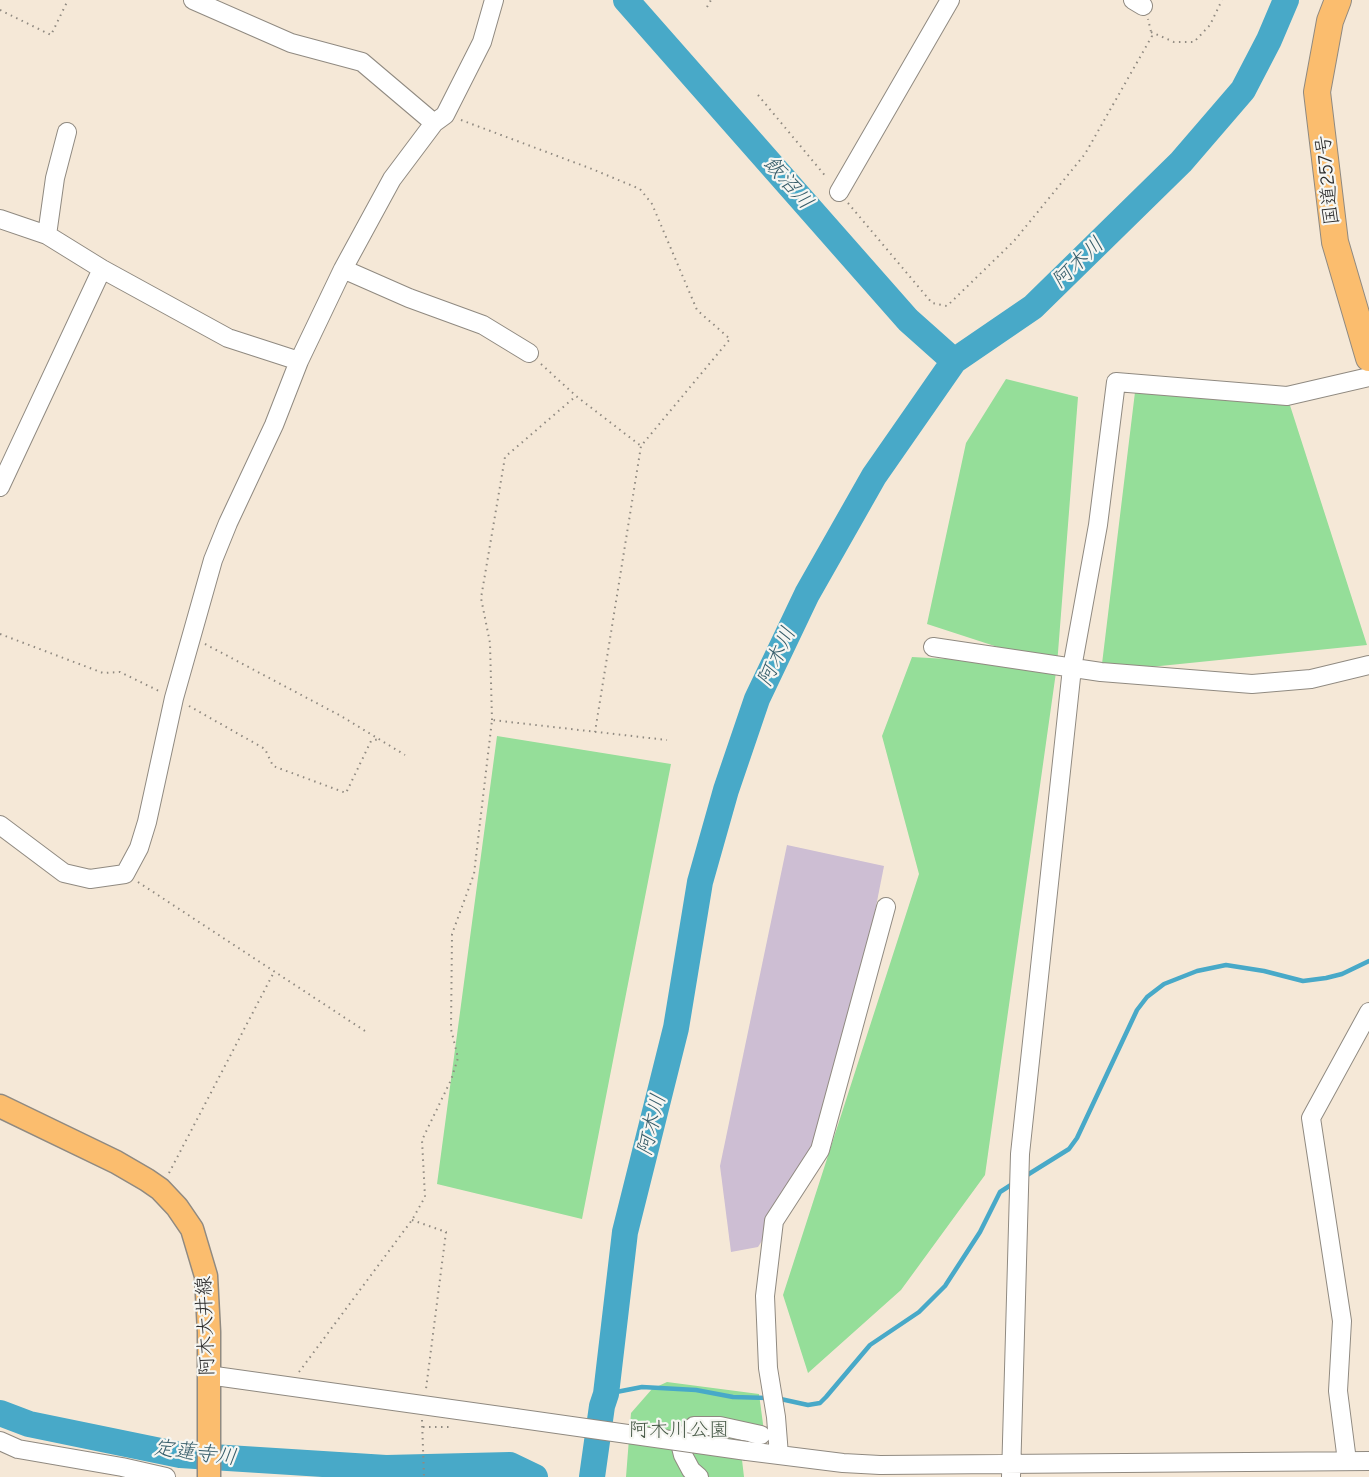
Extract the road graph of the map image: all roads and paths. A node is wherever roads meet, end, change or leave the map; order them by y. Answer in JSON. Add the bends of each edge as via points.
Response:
{"nodes":[{"id":1,"x":68,"y":0,"type":"edge"},
{"id":2,"x":193,"y":0,"type":"edge"},
{"id":3,"x":494,"y":0,"type":"edge"},
{"id":4,"x":711,"y":0,"type":"edge"},
{"id":5,"x":950,"y":0,"type":"edge"},
{"id":6,"x":1222,"y":0,"type":"edge"},
{"id":7,"x":1338,"y":0,"type":"edge"},
{"id":8,"x":1138,"y":3,"type":"edge"},
{"id":9,"x":707,"y":7,"type":"dead end"},
{"id":10,"x":0,"y":10,"type":"edge"},
{"id":11,"x":1151,"y":32,"type":"junction"},
{"id":12,"x":758,"y":95,"type":"dead end"},
{"id":13,"x":440,"y":119,"type":"junction"},
{"id":14,"x":67,"y":132,"type":"dead end"},
{"id":15,"x":839,"y":192,"type":"junction"},
{"id":16,"x":0,"y":219,"type":"edge"},
{"id":17,"x":47,"y":235,"type":"junction"},
{"id":18,"x":102,"y":269,"type":"junction"},
{"id":19,"x":344,"y":269,"type":"junction"},
{"id":20,"x":529,"y":353,"type":"joint"},
{"id":21,"x":1369,"y":358,"type":"edge"},
{"id":22,"x":299,"y":361,"type":"junction"},
{"id":23,"x":1369,"y":377,"type":"edge"},
{"id":24,"x":576,"y":396,"type":"junction"},
{"id":25,"x":641,"y":446,"type":"junction"},
{"id":26,"x":0,"y":487,"type":"edge"},
{"id":27,"x":0,"y":634,"type":"edge"},
{"id":28,"x":191,"y":637,"type":"junction"},
{"id":29,"x":933,"y":647,"type":"dead end"},
{"id":30,"x":1369,"y":665,"type":"edge"},
{"id":31,"x":1072,"y":668,"type":"junction"},
{"id":32,"x":174,"y":698,"type":"junction"},
{"id":33,"x":492,"y":720,"type":"junction"},
{"id":34,"x":595,"y":732,"type":"junction"},
{"id":35,"x":379,"y":740,"type":"junction"},
{"id":36,"x":667,"y":740,"type":"dead end"},
{"id":37,"x":405,"y":755,"type":"dead end"},
{"id":38,"x":0,"y":825,"type":"edge"},
{"id":39,"x":125,"y":874,"type":"junction"},
{"id":40,"x":886,"y":907,"type":"dead end"},
{"id":41,"x":274,"y":972,"type":"junction"},
{"id":42,"x":1369,"y":1012,"type":"edge"},
{"id":43,"x":368,"y":1033,"type":"dead end"},
{"id":44,"x":0,"y":1106,"type":"edge"},
{"id":45,"x":160,"y":1189,"type":"junction"},
{"id":46,"x":412,"y":1220,"type":"junction"},
{"id":47,"x":208,"y":1375,"type":"junction"},
{"id":48,"x":288,"y":1387,"type":"junction"},
{"id":49,"x":426,"y":1396,"type":"dead end"},
{"id":50,"x":422,"y":1418,"type":"dead end"},
{"id":51,"x":761,"y":1435,"type":"dead end"},
{"id":52,"x":0,"y":1441,"type":"edge"},
{"id":53,"x":779,"y":1455,"type":"junction"},
{"id":54,"x":1347,"y":1461,"type":"junction"},
{"id":55,"x":1369,"y":1461,"type":"edge"},
{"id":56,"x":1011,"y":1471,"type":"edge"},
{"id":57,"x":121,"y":1472,"type":"edge"},
{"id":58,"x":208,"y":1475,"type":"edge"},
{"id":59,"x":166,"y":1477,"type":"edge"},
{"id":60,"x":424,"y":1477,"type":"edge"},
{"id":61,"x":699,"y":1477,"type":"edge"}],
"edges":[{"from":1,"to":10,"type":"path","via":[[51,35]]},
{"from":2,"to":13,"type":"street","via":[[291,43],[362,62]]},
{"from":3,"to":13,"type":"street","via":[[482,42]]},
{"from":4,"to":9,"type":"path"},
{"from":5,"to":15,"type":"street"},
{"from":6,"to":11,"type":"path","via":[[1210,25],[1194,42],[1174,42]]},
{"from":7,"to":21,"type":"highway","name":"国道257号","via":[[1330,21],[1317,92],[1335,242]]},
{"from":8,"to":11,"type":"path"},
{"from":11,"to":15,"type":"path","via":[[1084,154],[1014,241],[947,306],[932,303]]},
{"from":12,"to":15,"type":"path"},
{"from":13,"to":19,"type":"street","via":[[392,179]]},
{"from":13,"to":25,"type":"path","via":[[602,173],[640,189],[652,204],[697,310],[730,339]]},
{"from":14,"to":17,"type":"street","via":[[55,178]]},
{"from":16,"to":17,"type":"street"},
{"from":17,"to":18,"type":"street"},
{"from":18,"to":22,"type":"street","via":[[228,338]]},
{"from":18,"to":26,"type":"street"},
{"from":19,"to":20,"type":"street","via":[[483,325]]},
{"from":19,"to":22,"type":"street"},
{"from":20,"to":24,"type":"path"},
{"from":22,"to":28,"type":"street","via":[[213,560]]},
{"from":23,"to":31,"type":"street","via":[[1287,396],[1116,382],[1098,525]]},
{"from":24,"to":25,"type":"path"},
{"from":24,"to":33,"type":"path","via":[[505,457],[481,598],[490,643]]},
{"from":25,"to":34,"type":"path"},
{"from":27,"to":32,"type":"path","via":[[103,673],[120,672]]},
{"from":28,"to":32,"type":"street"},
{"from":28,"to":35,"type":"path"},
{"from":29,"to":31,"type":"street"},
{"from":30,"to":31,"type":"street","via":[[1311,679],[1252,684]]},
{"from":31,"to":56,"type":"street","via":[[1020,1154]]},
{"from":32,"to":35,"type":"path","via":[[265,749],[273,766],[346,793],[371,741]]},
{"from":32,"to":39,"type":"street","via":[[147,822]]},
{"from":33,"to":34,"type":"path"},
{"from":33,"to":46,"type":"path","via":[[474,874],[452,934],[451,1029],[458,1058],[422,1140],[425,1197]]},
{"from":34,"to":36,"type":"path"},
{"from":35,"to":37,"type":"path"},
{"from":38,"to":39,"type":"street","via":[[64,873],[90,879]]},
{"from":39,"to":41,"type":"path"},
{"from":40,"to":53,"type":"street","via":[[820,1150],[774,1221],[765,1296],[768,1368]]},
{"from":41,"to":43,"type":"path"},
{"from":41,"to":45,"type":"path"},
{"from":42,"to":54,"type":"street","via":[[1311,1118],[1342,1321],[1338,1391]]},
{"from":44,"to":45,"type":"main road","name":"阿木大井線","via":[[116,1161]]},
{"from":45,"to":47,"type":"main road","name":"阿木大井線","via":[[192,1229],[206,1276]]},
{"from":46,"to":48,"type":"path"},
{"from":46,"to":49,"type":"path","via":[[447,1232]]},
{"from":47,"to":48,"type":"street"},
{"from":47,"to":58,"type":"main road","name":"阿木大井線"},
{"from":48,"to":53,"type":"street","bridge":true},
{"from":50,"to":60,"type":"path"},
{"from":51,"to":61,"type":"street","via":[[720,1426],[694,1426],[683,1438],[681,1448],[691,1470]]},
{"from":52,"to":57,"type":"street","via":[[18,1449]]},
{"from":53,"to":56,"type":"street","via":[[843,1463]]},
{"from":54,"to":55,"type":"street"},
{"from":54,"to":56,"type":"street"},
{"from":57,"to":59,"type":"street"}]}
